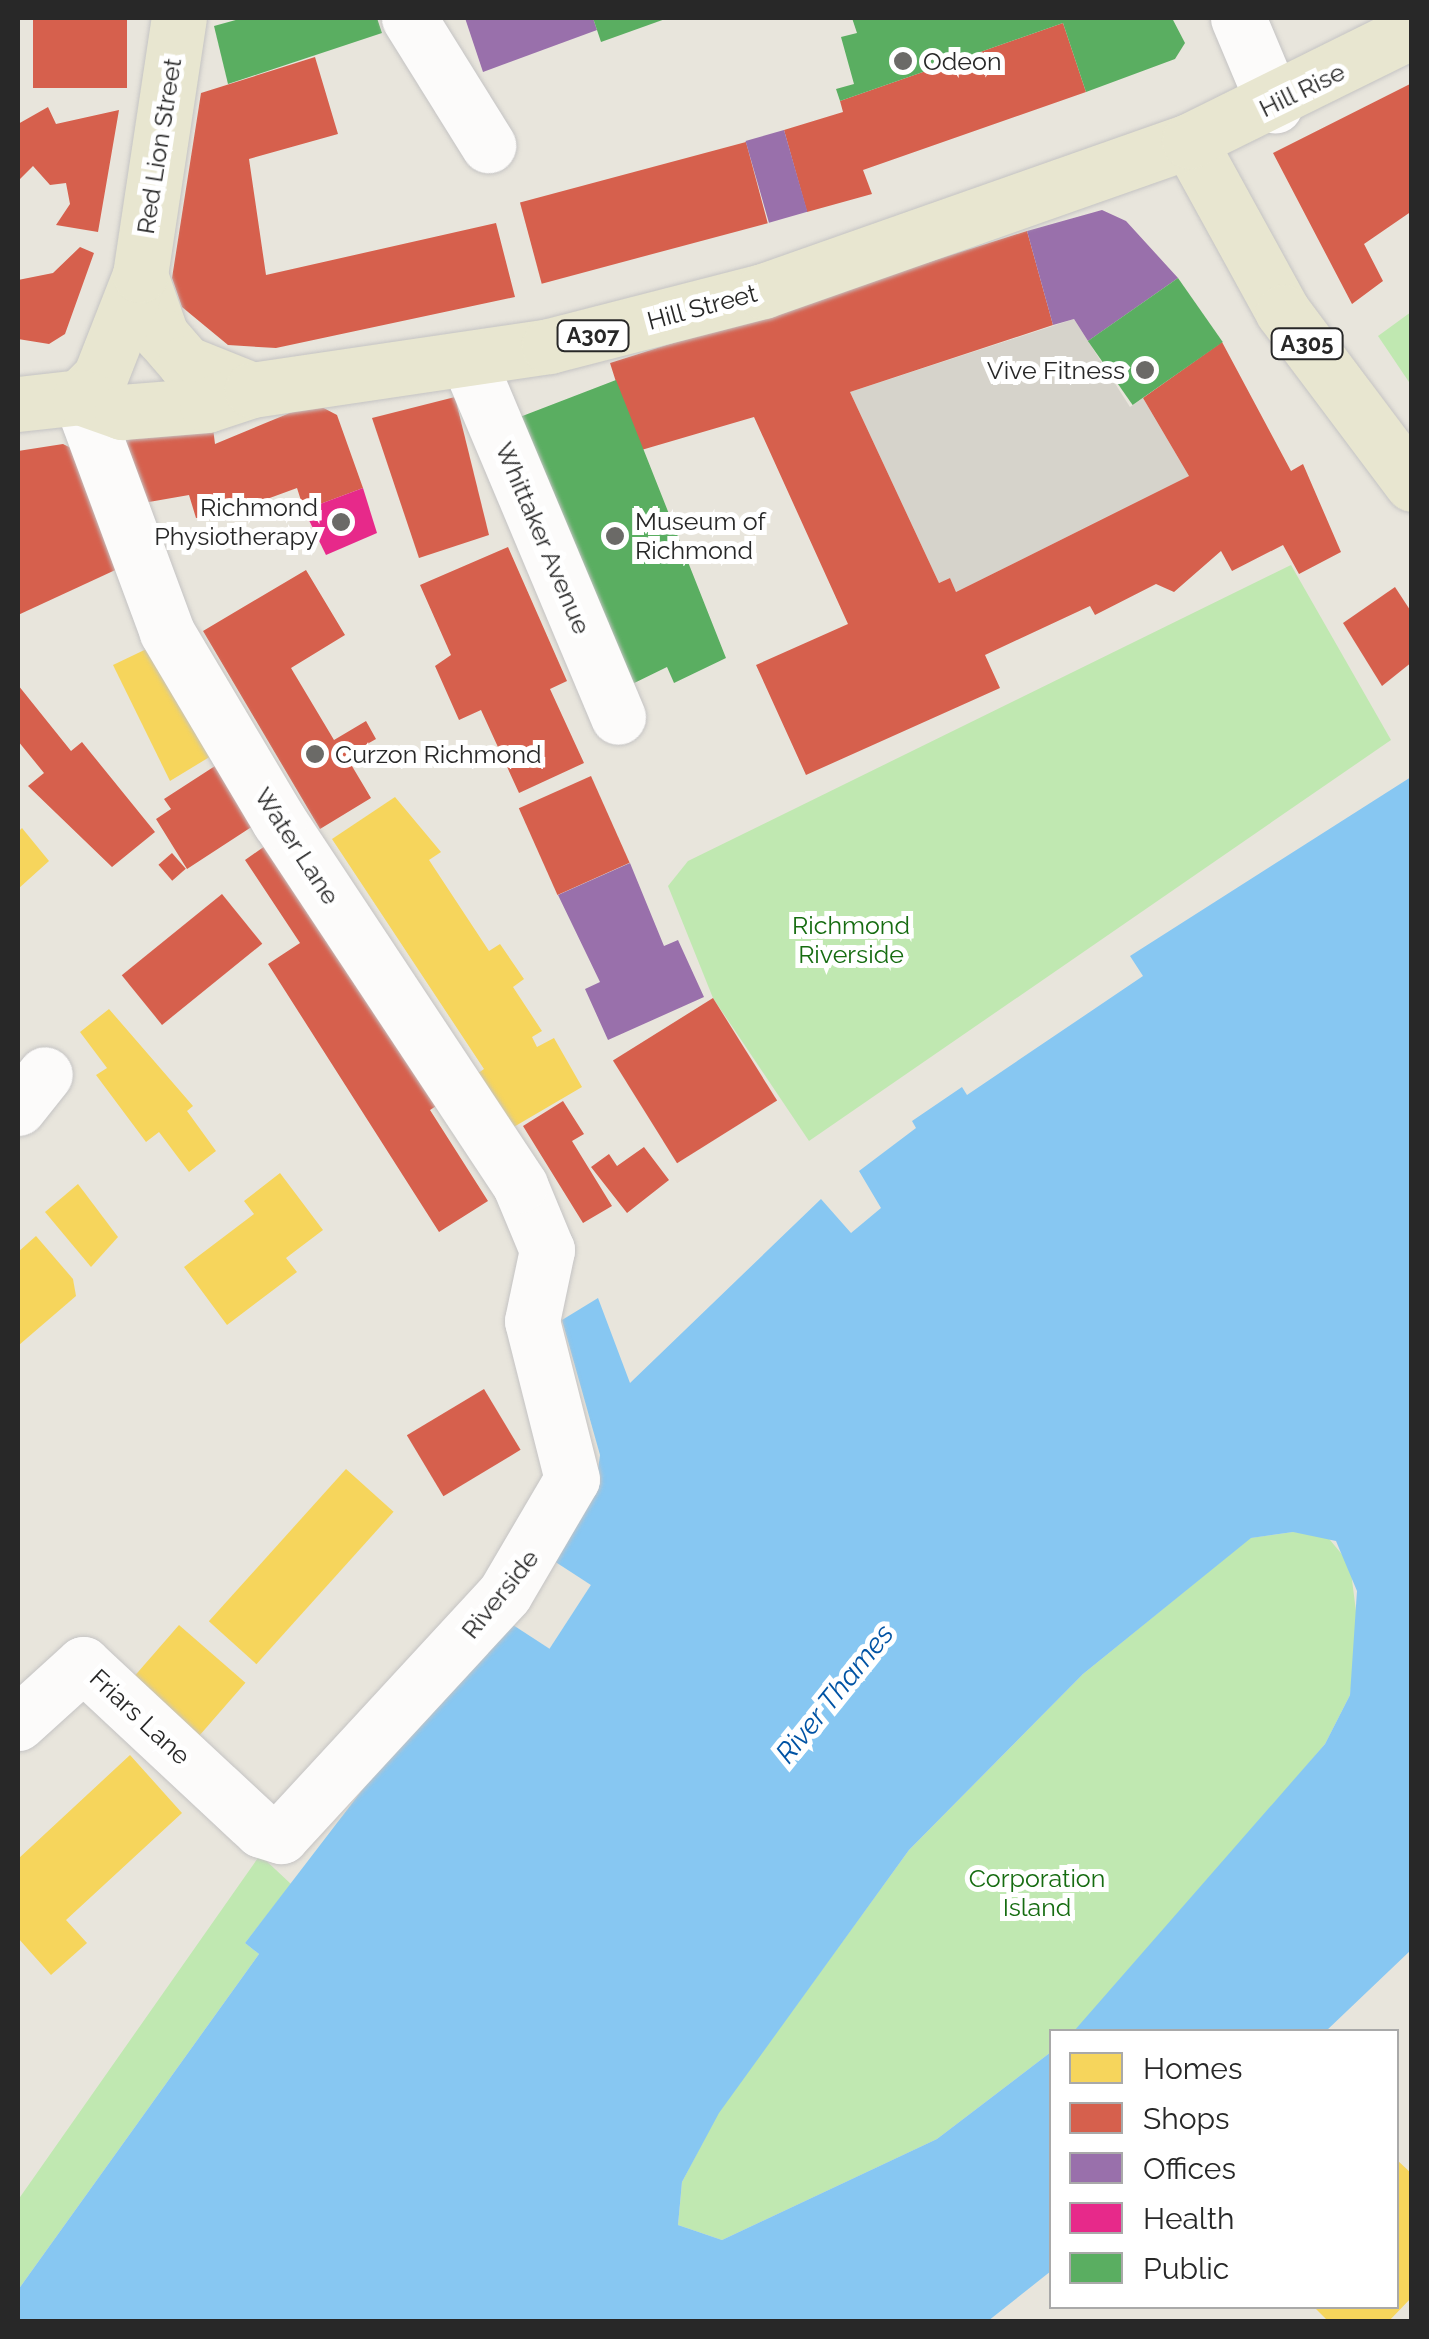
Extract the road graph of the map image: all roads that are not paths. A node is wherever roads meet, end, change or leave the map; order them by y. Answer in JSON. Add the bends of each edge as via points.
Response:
{"nodes":[{"id":1,"x":179,"y":18,"type":"edge"},
{"id":2,"x":410,"y":18,"type":"edge"},
{"id":3,"x":1238,"y":18,"type":"edge"},
{"id":4,"x":1412,"y":31,"type":"edge"},
{"id":5,"x":1275,"y":106,"type":"junction"},
{"id":6,"x":1189,"y":142,"type":"junction"},
{"id":7,"x":488,"y":145,"type":"dead end"},
{"id":8,"x":140,"y":275,"type":"junction"},
{"id":9,"x":468,"y":360,"type":"junction"},
{"id":10,"x":252,"y":390,"type":"junction"},
{"id":11,"x":80,"y":397,"type":"junction"},
{"id":12,"x":18,"y":404,"type":"edge"},
{"id":13,"x":1412,"y":484,"type":"edge"},
{"id":14,"x":618,"y":716,"type":"dead end"},
{"id":15,"x":547,"y":1276,"type":"joint"},
{"id":16,"x":18,"y":1723,"type":"edge"},
{"id":17,"x":261,"y":1830,"type":"joint"}],
"edges":[{"from":1,"to":8,"type":"main road","name":"Red Lion Street","number":"A307"},
{"from":2,"to":7,"type":"street"},
{"from":3,"to":5,"type":"street"},
{"from":4,"to":5,"type":"main road","name":"Hill Rise","number":"A307"},
{"from":5,"to":6,"type":"main road","name":"Hill Rise","number":"A307"},
{"from":6,"to":9,"type":"main road","name":"Hill Street","number":"A307","via":[[763,291]]},
{"from":6,"to":13,"type":"main road","number":"A305","via":[[1283,312]]},
{"from":8,"to":10,"type":"main road","name":"Red Lion Street","number":"A307","via":[[160,335],[185,363]]},
{"from":8,"to":11,"type":"main road","name":"Red Lion Street","number":"A307","via":[[100,378]]},
{"from":9,"to":10,"type":"main road","name":"Hill Street","number":"A307"},
{"from":9,"to":14,"type":"street","name":"Whittaker Avenue"},
{"from":10,"to":11,"type":"main road","name":"Hill Street","number":"A307","via":[[207,406],[122,412]]},
{"from":11,"to":12,"type":"main road","number":"A307"},
{"from":11,"to":15,"type":"street","name":"Water Lane","via":[[168,632],[279,822],[496,1140],[547,1250]]},
{"from":15,"to":17,"type":"street","name":"Riverside","via":[[532,1321],[572,1465],[563,1506],[505,1593],[289,1832]]},
{"from":16,"to":17,"type":"street","name":"Friars Lane","via":[[83,1664]]}]}
